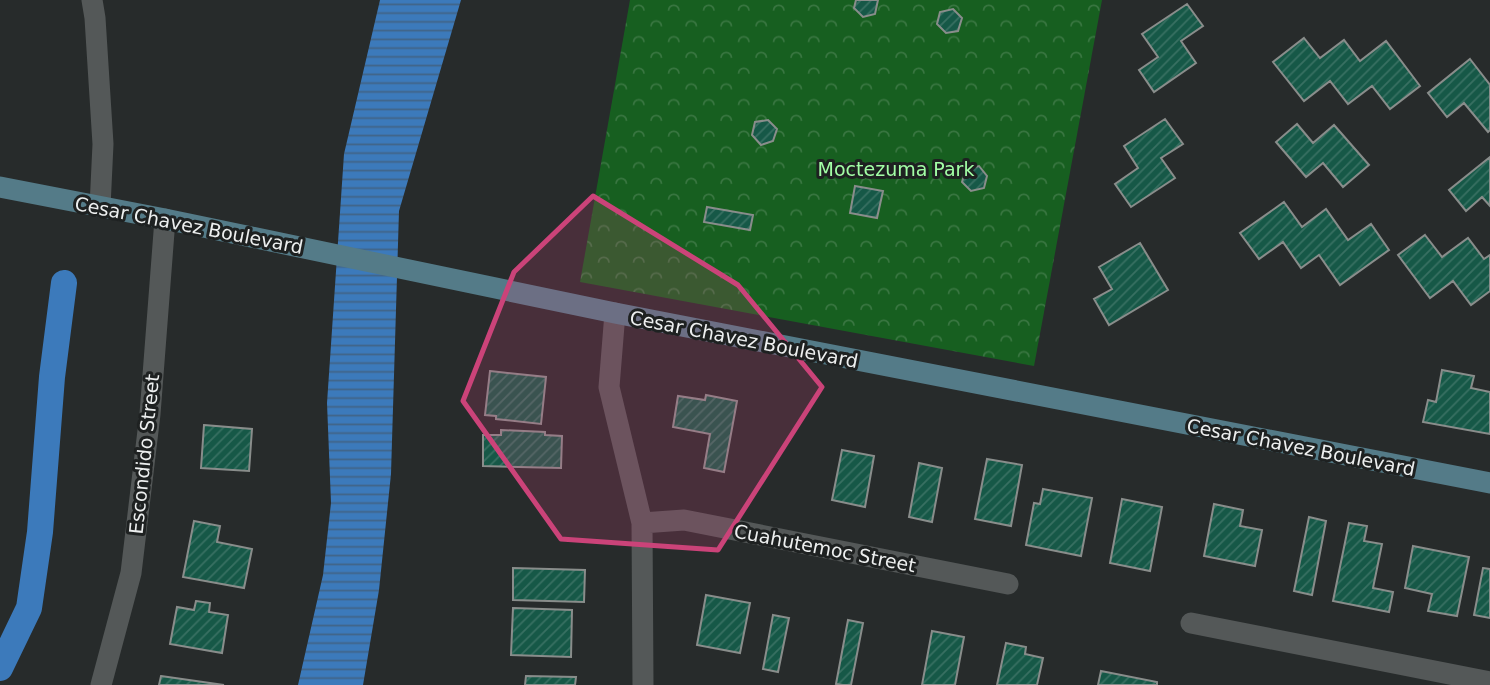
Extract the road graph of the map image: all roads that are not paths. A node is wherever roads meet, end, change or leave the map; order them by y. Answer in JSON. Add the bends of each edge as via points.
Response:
{"nodes":[{"id":1,"x":92,"y":0,"type":"edge"},
{"id":2,"x":0,"y":187,"type":"edge"},
{"id":3,"x":100,"y":207,"type":"junction"},
{"id":4,"x":165,"y":219,"type":"junction"},
{"id":5,"x":615,"y":313,"type":"junction"},
{"id":6,"x":1490,"y":483,"type":"edge"},
{"id":7,"x":642,"y":523,"type":"junction"},
{"id":8,"x":1008,"y":584,"type":"dead end"},
{"id":9,"x":1191,"y":623,"type":"dead end"},
{"id":10,"x":1490,"y":682,"type":"edge"},
{"id":11,"x":101,"y":685,"type":"edge"},
{"id":12,"x":643,"y":685,"type":"edge"}],
"edges":[{"from":1,"to":3,"type":"street","via":[[103,144]]},
{"from":2,"to":3,"type":"street","name":"Cesar Chavez Boulevard"},
{"from":3,"to":4,"type":"street","name":"Cesar Chavez Boulevard"},
{"from":4,"to":5,"type":"street","name":"Cesar Chavez Boulevard"},
{"from":4,"to":11,"type":"street","name":"Escondido Street","via":[[150,414],[131,573]]},
{"from":5,"to":6,"type":"street","name":"Cesar Chavez Boulevard"},
{"from":5,"to":7,"type":"street","via":[[609,387]]},
{"from":7,"to":8,"type":"street","name":"Cuahutemoc Street","via":[[684,520]]},
{"from":7,"to":12,"type":"street"},
{"from":9,"to":10,"type":"street"}]}
